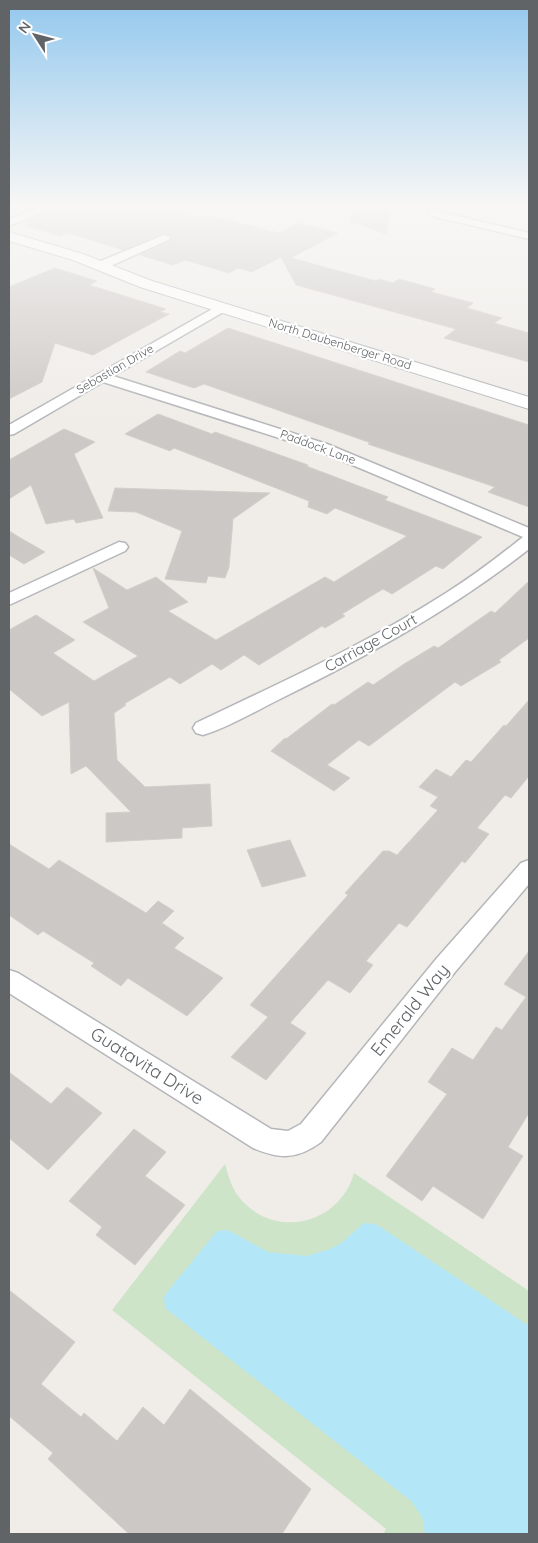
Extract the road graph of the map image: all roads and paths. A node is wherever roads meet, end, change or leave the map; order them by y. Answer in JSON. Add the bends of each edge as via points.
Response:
{"nodes":[{"id":1,"x":124,"y":276,"type":"edge"},
{"id":2,"x":221,"y":308,"type":"junction"},
{"id":3,"x":101,"y":377,"type":"junction"},
{"id":4,"x":529,"y":402,"type":"edge"},
{"id":5,"x":9,"y":431,"type":"edge"},
{"id":6,"x":529,"y":534,"type":"edge"},
{"id":7,"x":529,"y":541,"type":"edge"},
{"id":8,"x":119,"y":547,"type":"dead end"},
{"id":9,"x":9,"y":600,"type":"edge"},
{"id":10,"x":203,"y":728,"type":"dead end"},
{"id":11,"x":529,"y":869,"type":"edge"},
{"id":12,"x":9,"y":980,"type":"edge"},
{"id":13,"x":288,"y":1144,"type":"joint"}],
"edges":[{"from":1,"to":2,"type":"street","name":"North Daubenberger Road"},
{"from":2,"to":3,"type":"street","name":"Sebastian Drive"},
{"from":2,"to":4,"type":"street","name":"North Daubenberger Road"},
{"from":3,"to":5,"type":"street","name":"Sebastian Drive"},
{"from":3,"to":6,"type":"street","name":"Paddock Lane","via":[[322,447]]},
{"from":7,"to":10,"type":"street","name":"Carriage Court","via":[[463,590],[396,631]]},
{"from":8,"to":9,"type":"street"},
{"from":11,"to":13,"type":"street","name":"Emerald Way","via":[[311,1133]]},
{"from":12,"to":13,"type":"street","name":"Guatavita Drive","via":[[263,1139],[275,1144]]}]}
